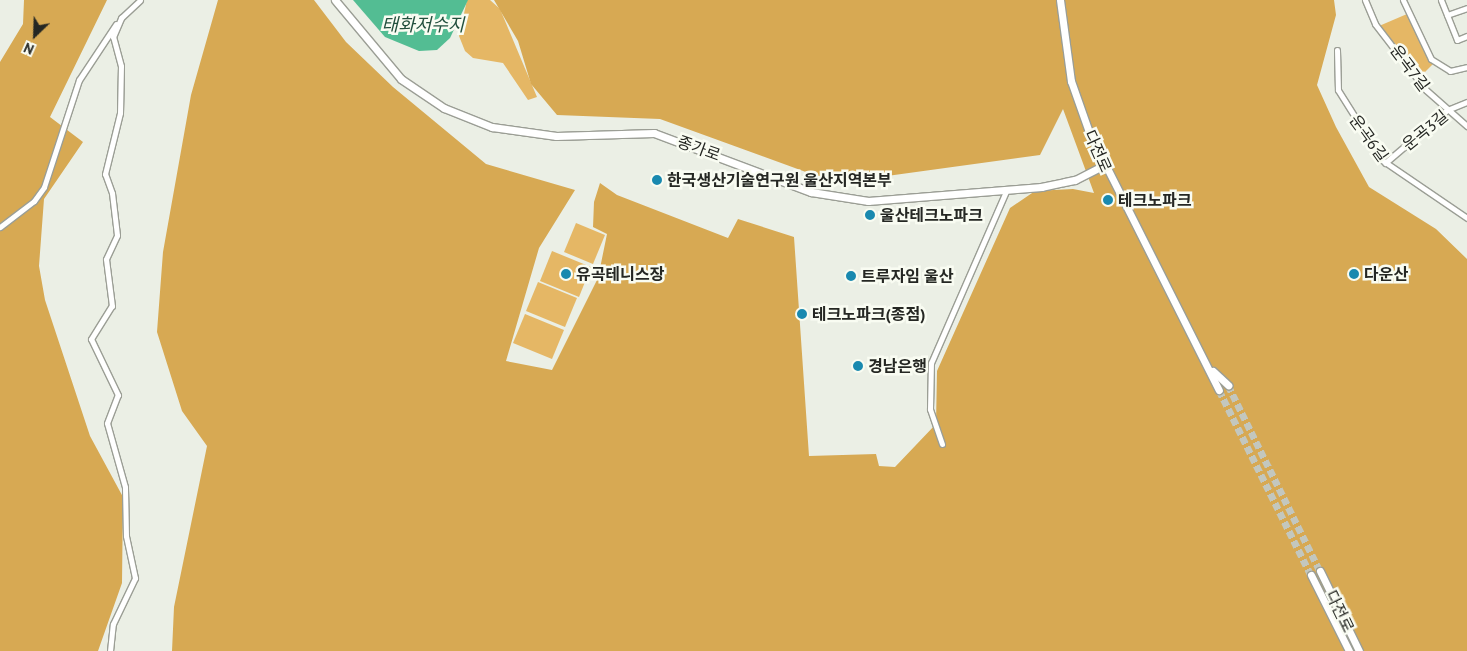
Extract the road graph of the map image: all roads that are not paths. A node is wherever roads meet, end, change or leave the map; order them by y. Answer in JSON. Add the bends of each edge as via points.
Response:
{"nodes":[{"id":1,"x":140,"y":0,"type":"edge"},
{"id":2,"x":335,"y":0,"type":"edge"},
{"id":3,"x":1060,"y":0,"type":"edge"},
{"id":4,"x":1366,"y":0,"type":"edge"},
{"id":5,"x":1404,"y":0,"type":"edge"},
{"id":6,"x":1440,"y":0,"type":"edge"},
{"id":7,"x":1467,"y":8,"type":"edge"},
{"id":8,"x":1448,"y":16,"type":"junction"},
{"id":9,"x":121,"y":18,"type":"junction"},
{"id":10,"x":1467,"y":36,"type":"edge"},
{"id":11,"x":1337,"y":50,"type":"dead end"},
{"id":12,"x":1467,"y":67,"type":"edge"},
{"id":13,"x":1467,"y":102,"type":"edge"},
{"id":14,"x":1447,"y":110,"type":"junction"},
{"id":15,"x":1467,"y":126,"type":"edge"},
{"id":16,"x":1386,"y":163,"type":"junction"},
{"id":17,"x":1103,"y":166,"type":"junction"},
{"id":18,"x":1006,"y":191,"type":"junction"},
{"id":19,"x":1467,"y":218,"type":"edge"},
{"id":20,"x":0,"y":227,"type":"edge"},
{"id":21,"x":1211,"y":369,"type":"junction"},
{"id":22,"x":1228,"y":385,"type":"tunnel mouth"},
{"id":23,"x":1219,"y":390,"type":"tunnel mouth"},
{"id":24,"x":942,"y":444,"type":"dead end"},
{"id":25,"x":1320,"y":571,"type":"tunnel mouth"},
{"id":26,"x":1311,"y":575,"type":"tunnel mouth"},
{"id":27,"x":110,"y":651,"type":"edge"},
{"id":28,"x":1349,"y":651,"type":"edge"},
{"id":29,"x":1359,"y":651,"type":"edge"}],
"edges":[{"from":1,"to":9,"type":"street"},
{"from":2,"to":18,"type":"main road","name":"종가로","via":[[401,79],[444,108],[492,127],[556,136],[654,133],[798,188],[849,199]]},
{"from":3,"to":17,"type":"main road","name":"다전로","via":[[1071,81]]},
{"from":4,"to":14,"type":"street","name":"운곡7길","via":[[1375,24]]},
{"from":5,"to":12,"type":"street","via":[[1431,59],[1450,71]]},
{"from":6,"to":8,"type":"street"},
{"from":7,"to":8,"type":"street"},
{"from":8,"to":10,"type":"street","via":[[1457,40]]},
{"from":9,"to":20,"type":"street","via":[[79,80],[44,187],[34,201]]},
{"from":9,"to":27,"type":"street","via":[[113,37],[121,66],[120,113],[105,174],[112,193],[117,235],[106,259],[112,306],[91,339],[118,395],[107,423],[125,486],[126,536],[135,578],[113,624]]},
{"from":11,"to":16,"type":"street","name":"운곡6길","via":[[1338,90]]},
{"from":13,"to":14,"type":"street","name":"운곡3길"},
{"from":14,"to":15,"type":"street","name":"운곡7길"},
{"from":14,"to":16,"type":"street","name":"운곡3길"},
{"from":16,"to":19,"type":"street","name":"운곡6길"},
{"from":17,"to":18,"type":"main road","name":"종가로","via":[[1075,180]]},
{"from":17,"to":21,"type":"main road","name":"다전로"},
{"from":18,"to":24,"type":"street","via":[[931,363],[930,409]]},
{"from":21,"to":22,"type":"main road","name":"다전로"},
{"from":21,"to":23,"type":"main road","name":"다전로"},
{"from":25,"to":29,"type":"main road","name":"다전로"},
{"from":26,"to":28,"type":"main road","name":"다전로"}]}
